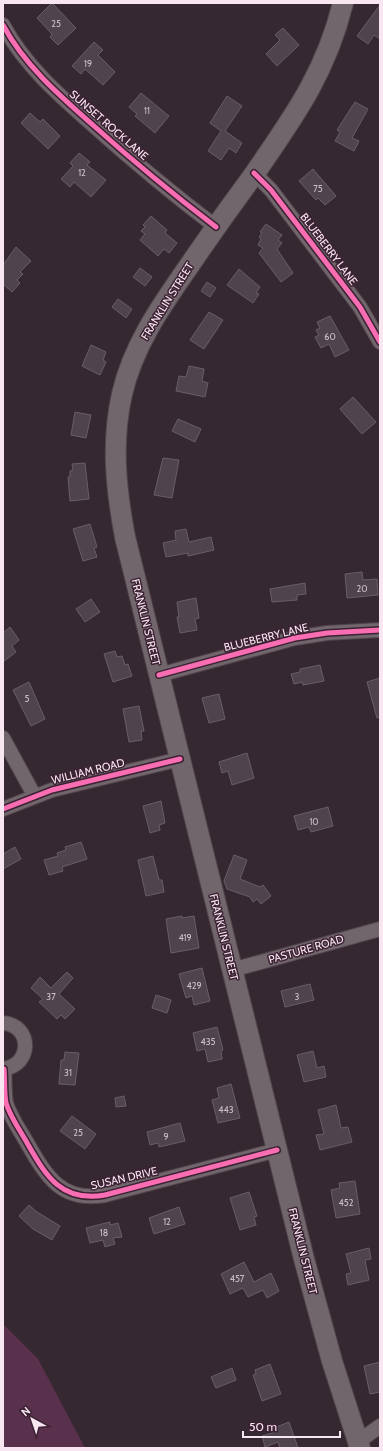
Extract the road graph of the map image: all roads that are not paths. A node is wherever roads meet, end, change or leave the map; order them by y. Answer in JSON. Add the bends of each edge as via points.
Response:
{"nodes":[{"id":1,"x":344,"y":3,"type":"edge"},
{"id":2,"x":3,"y":25,"type":"edge"},
{"id":3,"x":254,"y":173,"type":"junction"},
{"id":4,"x":216,"y":227,"type":"junction"},
{"id":5,"x":380,"y":342,"type":"edge"},
{"id":6,"x":380,"y":630,"type":"edge"},
{"id":7,"x":159,"y":675,"type":"junction"},
{"id":8,"x":3,"y":738,"type":"edge"},
{"id":9,"x":180,"y":759,"type":"junction"},
{"id":10,"x":34,"y":795,"type":"junction"},
{"id":11,"x":3,"y":809,"type":"edge"},
{"id":12,"x":380,"y":929,"type":"edge"},
{"id":13,"x":232,"y":970,"type":"junction"},
{"id":14,"x":3,"y":1023,"type":"edge"},
{"id":15,"x":4,"y":1069,"type":"edge"},
{"id":16,"x":277,"y":1150,"type":"junction"},
{"id":17,"x":380,"y":1426,"type":"edge"},
{"id":18,"x":359,"y":1445,"type":"edge"}],
"edges":[{"from":1,"to":3,"type":"main road","name":"FRANKLIN STREET","via":[[327,54],[311,88],[292,120]]},
{"from":2,"to":4,"type":"street","name":"SUNSET ROCK LANE","via":[[31,66],[58,95]]},
{"from":3,"to":4,"type":"main road","name":"FRANKLIN STREET"},
{"from":3,"to":5,"type":"street","name":"BLUEBERRY LANE","via":[[271,190],[360,308]]},
{"from":4,"to":7,"type":"main road","name":"FRANKLIN STREET","via":[[143,337],[128,372],[116,431],[115,467],[120,513]]},
{"from":6,"to":7,"type":"street","name":"BLUEBERRY LANE","via":[[295,638]]},
{"from":7,"to":9,"type":"main road","name":"FRANKLIN STREET"},
{"from":8,"to":10,"type":"street"},
{"from":9,"to":10,"type":"street","name":"WILLIAM ROAD"},
{"from":9,"to":13,"type":"main road","name":"FRANKLIN STREET"},
{"from":10,"to":11,"type":"street","name":"WILLIAM ROAD"},
{"from":12,"to":13,"type":"street","name":"PASTURE ROAD"},
{"from":13,"to":16,"type":"main road","name":"FRANKLIN STREET"},
{"from":14,"to":15,"type":"street","name":"SUSAN DRIVE","via":[[17,1029],[25,1044],[20,1061]]},
{"from":15,"to":16,"type":"street","name":"SUSAN DRIVE","via":[[6,1097],[12,1115],[46,1175],[58,1186],[73,1193],[88,1196],[105,1194]]},
{"from":16,"to":18,"type":"main road","name":"FRANKLIN STREET","via":[[330,1354]]},
{"from":17,"to":18,"type":"street"}]}
